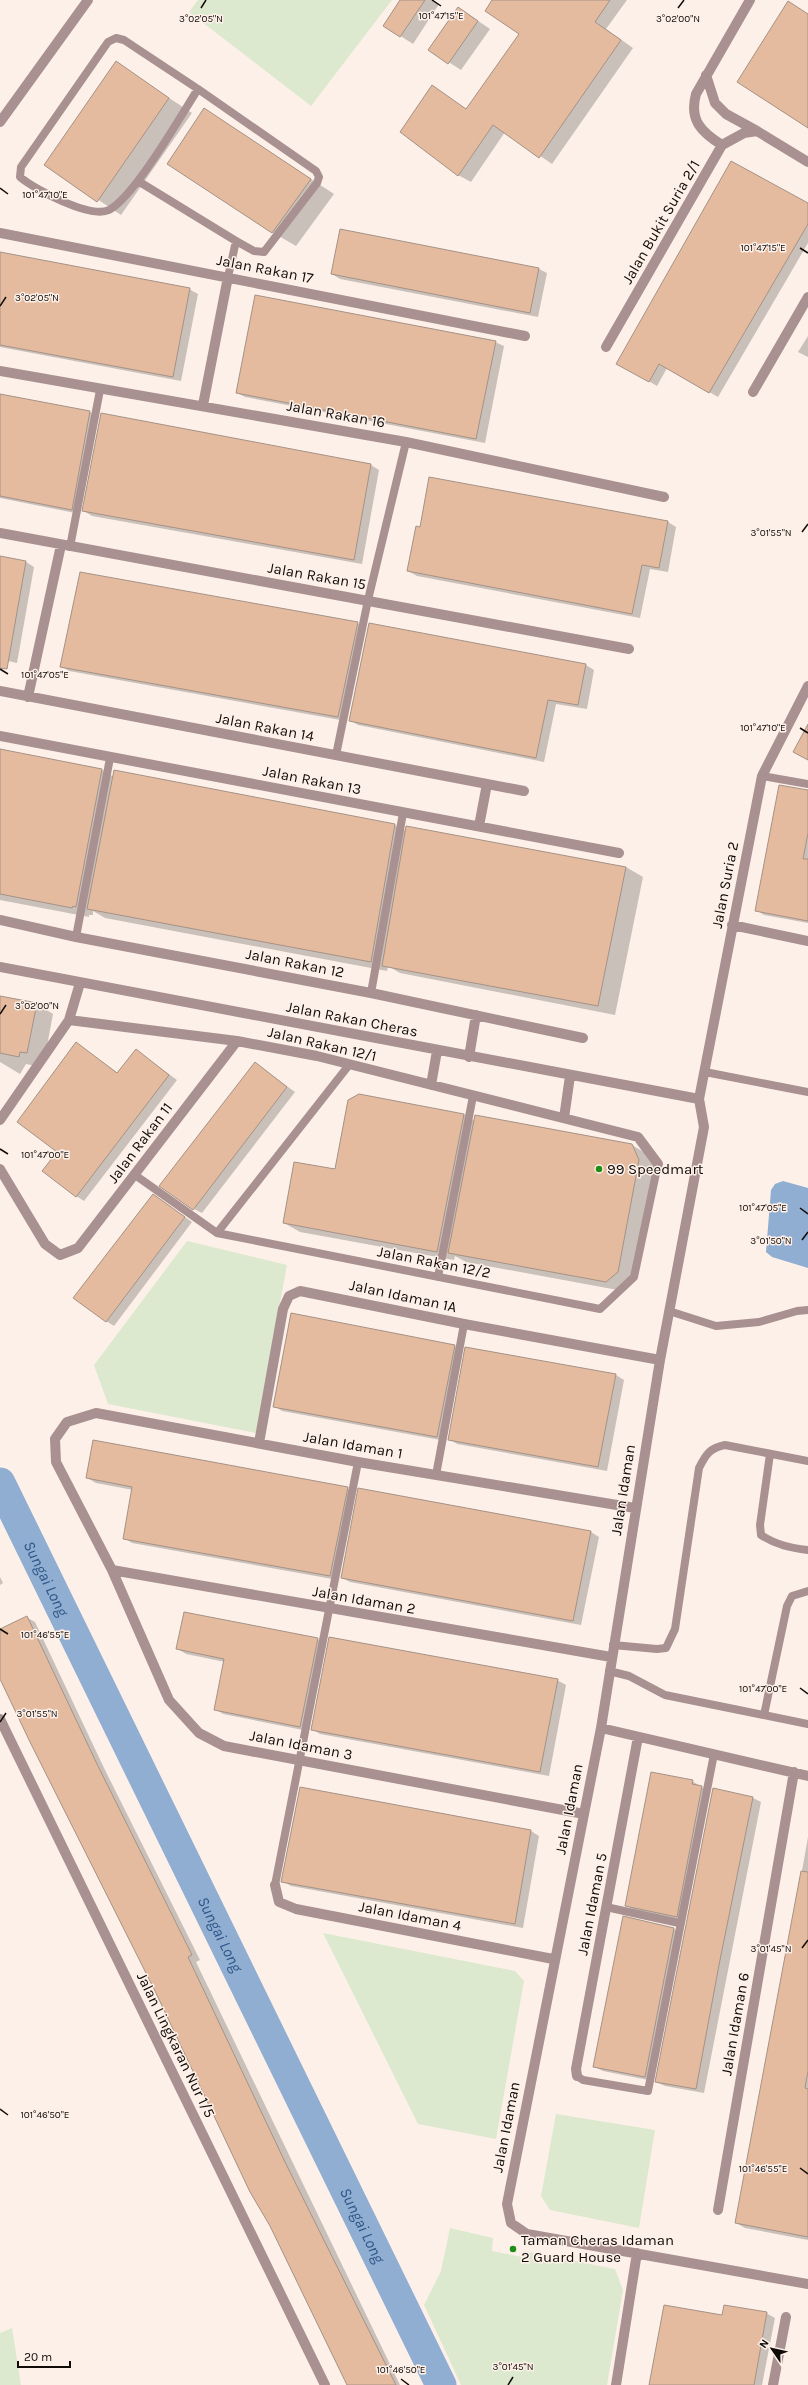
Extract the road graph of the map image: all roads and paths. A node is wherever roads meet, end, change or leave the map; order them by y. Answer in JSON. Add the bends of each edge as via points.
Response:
{"nodes":[{"id":1,"x":750,"y":0,"type":"edge"},
{"id":2,"x":85,"y":1,"type":"edge"},
{"id":3,"x":706,"y":75,"type":"junction"},
{"id":4,"x":198,"y":89,"type":"junction"},
{"id":5,"x":0,"y":122,"type":"edge"},
{"id":6,"x":757,"y":131,"type":"junction"},
{"id":7,"x":722,"y":145,"type":"junction"},
{"id":8,"x":808,"y":162,"type":"edge"},
{"id":9,"x":138,"y":181,"type":"junction"},
{"id":10,"x":0,"y":233,"type":"edge"},
{"id":11,"x":236,"y":241,"type":"junction"},
{"id":12,"x":228,"y":277,"type":"junction"},
{"id":13,"x":808,"y":297,"type":"edge"},
{"id":14,"x":525,"y":336,"type":"dead end"},
{"id":15,"x":606,"y":347,"type":"dead end"},
{"id":16,"x":0,"y":372,"type":"edge"},
{"id":17,"x":100,"y":390,"type":"junction"},
{"id":18,"x":753,"y":392,"type":"dead end"},
{"id":19,"x":203,"y":405,"type":"junction"},
{"id":20,"x":406,"y":442,"type":"junction"},
{"id":21,"x":664,"y":496,"type":"dead end"},
{"id":22,"x":0,"y":533,"type":"edge"},
{"id":23,"x":65,"y":546,"type":"junction"},
{"id":24,"x":368,"y":600,"type":"junction"},
{"id":25,"x":629,"y":649,"type":"dead end"},
{"id":26,"x":808,"y":686,"type":"edge"},
{"id":27,"x":0,"y":691,"type":"edge"},
{"id":28,"x":28,"y":697,"type":"junction"},
{"id":29,"x":0,"y":736,"type":"edge"},
{"id":30,"x":336,"y":755,"type":"junction"},
{"id":31,"x":110,"y":758,"type":"junction"},
{"id":32,"x":762,"y":776,"type":"junction"},
{"id":33,"x":487,"y":784,"type":"junction"},
{"id":34,"x":808,"y":784,"type":"edge"},
{"id":35,"x":524,"y":791,"type":"dead end"},
{"id":36,"x":403,"y":813,"type":"junction"},
{"id":37,"x":479,"y":826,"type":"junction"},
{"id":38,"x":619,"y":853,"type":"dead end"},
{"id":39,"x":0,"y":920,"type":"edge"},
{"id":40,"x":732,"y":925,"type":"junction"},
{"id":41,"x":76,"y":937,"type":"junction"},
{"id":42,"x":808,"y":941,"type":"edge"},
{"id":43,"x":0,"y":967,"type":"edge"},
{"id":44,"x":80,"y":983,"type":"junction"},
{"id":45,"x":371,"y":993,"type":"junction"},
{"id":46,"x":476,"y":1015,"type":"junction"},
{"id":47,"x":69,"y":1020,"type":"junction"},
{"id":48,"x":583,"y":1038,"type":"dead end"},
{"id":49,"x":237,"y":1041,"type":"junction"},
{"id":50,"x":437,"y":1050,"type":"junction"},
{"id":51,"x":469,"y":1057,"type":"junction"},
{"id":52,"x":349,"y":1065,"type":"junction"},
{"id":53,"x":705,"y":1072,"type":"junction"},
{"id":54,"x":570,"y":1076,"type":"junction"},
{"id":55,"x":431,"y":1085,"type":"junction"},
{"id":56,"x":808,"y":1092,"type":"edge"},
{"id":57,"x":473,"y":1096,"type":"junction"},
{"id":58,"x":699,"y":1099,"type":"junction"},
{"id":59,"x":564,"y":1118,"type":"junction"},
{"id":60,"x":0,"y":1120,"type":"edge"},
{"id":61,"x":658,"y":1164,"type":"joint"},
{"id":62,"x":0,"y":1169,"type":"edge"},
{"id":63,"x":135,"y":1175,"type":"junction"},
{"id":64,"x":217,"y":1233,"type":"junction"},
{"id":65,"x":438,"y":1277,"type":"junction"},
{"id":66,"x":808,"y":1310,"type":"edge"},
{"id":67,"x":669,"y":1311,"type":"junction"},
{"id":68,"x":464,"y":1324,"type":"junction"},
{"id":69,"x":660,"y":1360,"type":"junction"},
{"id":70,"x":67,"y":1422,"type":"joint"},
{"id":71,"x":259,"y":1443,"type":"junction"},
{"id":72,"x":770,"y":1454,"type":"junction"},
{"id":73,"x":808,"y":1461,"type":"edge"},
{"id":74,"x":358,"y":1462,"type":"junction"},
{"id":75,"x":436,"y":1475,"type":"junction"},
{"id":76,"x":635,"y":1508,"type":"junction"},
{"id":77,"x":808,"y":1550,"type":"edge"},
{"id":78,"x":112,"y":1570,"type":"junction"},
{"id":79,"x":808,"y":1591,"type":"edge"},
{"id":80,"x":329,"y":1609,"type":"junction"},
{"id":81,"x":613,"y":1644,"type":"junction"},
{"id":82,"x":611,"y":1657,"type":"junction"},
{"id":83,"x":609,"y":1672,"type":"junction"},
{"id":84,"x":764,"y":1715,"type":"junction"},
{"id":85,"x":0,"y":1719,"type":"edge"},
{"id":86,"x":808,"y":1723,"type":"edge"},
{"id":87,"x":601,"y":1728,"type":"junction"},
{"id":88,"x":638,"y":1737,"type":"junction"},
{"id":89,"x":714,"y":1754,"type":"junction"},
{"id":90,"x":299,"y":1760,"type":"junction"},
{"id":91,"x":794,"y":1772,"type":"junction"},
{"id":92,"x":808,"y":1776,"type":"edge"},
{"id":93,"x":584,"y":1814,"type":"junction"},
{"id":94,"x":275,"y":1885,"type":"joint"},
{"id":95,"x":606,"y":1907,"type":"junction"},
{"id":96,"x":680,"y":1923,"type":"junction"},
{"id":97,"x":553,"y":1959,"type":"junction"},
{"id":98,"x":577,"y":2076,"type":"joint"},
{"id":99,"x":718,"y":2210,"type":"dead end"},
{"id":100,"x":636,"y":2253,"type":"junction"},
{"id":101,"x":808,"y":2284,"type":"edge"},
{"id":102,"x":786,"y":2317,"type":"dead end"},
{"id":103,"x":325,"y":2385,"type":"edge"},
{"id":104,"x":616,"y":2385,"type":"edge"},
{"id":105,"x":773,"y":2385,"type":"edge"}],
"edges":[{"from":1,"to":3,"type":"street"},
{"from":2,"to":5,"type":"street"},
{"from":3,"to":6,"type":"street","via":[[714,103],[726,114]]},
{"from":3,"to":7,"type":"street","via":[[692,108],[699,127]]},
{"from":4,"to":9,"type":"lane"},
{"from":4,"to":9,"type":"lane","via":[[124,40],[116,38],[108,42],[21,167],[20,176],[70,206],[108,211],[121,202]]},
{"from":4,"to":11,"type":"lane","via":[[316,171],[319,177],[264,252],[254,251]]},
{"from":6,"to":7,"type":"street","via":[[744,133]]},
{"from":6,"to":8,"type":"street"},
{"from":7,"to":15,"type":"street","name":"Jalan Bukit Suria 2/1"},
{"from":9,"to":11,"type":"lane"},
{"from":10,"to":12,"type":"street","name":"Jalan Rakan 17"},
{"from":11,"to":12,"type":"lane"},
{"from":12,"to":14,"type":"street","name":"Jalan Rakan 17"},
{"from":12,"to":19,"type":"street"},
{"from":13,"to":18,"type":"street"},
{"from":16,"to":17,"type":"street","name":"Jalan Rakan 16"},
{"from":17,"to":19,"type":"street","name":"Jalan Rakan 16"},
{"from":17,"to":23,"type":"lane"},
{"from":19,"to":20,"type":"street","name":"Jalan Rakan 16"},
{"from":20,"to":21,"type":"street","name":"Jalan Rakan 16"},
{"from":20,"to":24,"type":"lane"},
{"from":22,"to":23,"type":"street","name":"Jalan Rakan 15"},
{"from":23,"to":24,"type":"street","name":"Jalan Rakan 15"},
{"from":23,"to":28,"type":"street"},
{"from":24,"to":25,"type":"street","name":"Jalan Rakan 15"},
{"from":24,"to":30,"type":"lane"},
{"from":26,"to":32,"type":"street","name":"Jalan Suria 2"},
{"from":27,"to":28,"type":"street","name":"Jalan Rakan 14"},
{"from":28,"to":30,"type":"street","name":"Jalan Rakan 14"},
{"from":29,"to":31,"type":"street","name":"Jalan Rakan 13"},
{"from":30,"to":33,"type":"street","name":"Jalan Rakan 14"},
{"from":31,"to":36,"type":"street","name":"Jalan Rakan 13"},
{"from":31,"to":41,"type":"lane"},
{"from":32,"to":34,"type":"lane"},
{"from":32,"to":40,"type":"street","name":"Jalan Suria 2"},
{"from":33,"to":35,"type":"street","name":"Jalan Rakan 14"},
{"from":33,"to":37,"type":"street"},
{"from":36,"to":37,"type":"street","name":"Jalan Rakan 13"},
{"from":36,"to":45,"type":"lane"},
{"from":37,"to":38,"type":"street","name":"Jalan Rakan 13"},
{"from":39,"to":41,"type":"street","name":"Jalan Rakan 12"},
{"from":40,"to":42,"type":"street"},
{"from":40,"to":53,"type":"street","name":"Jalan Suria 2"},
{"from":41,"to":45,"type":"street","name":"Jalan Rakan 12"},
{"from":43,"to":44,"type":"street","name":"Jalan Rakan Cheras"},
{"from":44,"to":47,"type":"street"},
{"from":44,"to":50,"type":"street","name":"Jalan Rakan Cheras"},
{"from":45,"to":46,"type":"street","name":"Jalan Rakan 12"},
{"from":46,"to":48,"type":"street","name":"Jalan Rakan 12"},
{"from":46,"to":51,"type":"street"},
{"from":47,"to":49,"type":"street","name":"Jalan Rakan 12/1"},
{"from":47,"to":60,"type":"street"},
{"from":49,"to":52,"type":"street","name":"Jalan Rakan 12/1"},
{"from":49,"to":63,"type":"street","name":"Jalan Rakan 11"},
{"from":50,"to":51,"type":"street","name":"Jalan Rakan Cheras"},
{"from":50,"to":55,"type":"street"},
{"from":51,"to":54,"type":"street","name":"Jalan Rakan Cheras"},
{"from":52,"to":55,"type":"street","name":"Jalan Rakan 12/1"},
{"from":52,"to":64,"type":"lane"},
{"from":53,"to":56,"type":"lane"},
{"from":53,"to":58,"type":"street","name":"Jalan Suria 2"},
{"from":54,"to":58,"type":"street","name":"Jalan Rakan Cheras"},
{"from":54,"to":59,"type":"street"},
{"from":55,"to":57,"type":"street","name":"Jalan Rakan 12/1"},
{"from":57,"to":59,"type":"street","name":"Jalan Rakan 12/1"},
{"from":57,"to":65,"type":"lane"},
{"from":58,"to":67,"type":"street","name":"Jalan Idaman","via":[[704,1127]]},
{"from":59,"to":61,"type":"street","name":"Jalan Rakan 12/1","via":[[638,1137]]},
{"from":61,"to":65,"type":"lane","name":"Jalan Rakan 12/2","via":[[634,1278],[600,1309]]},
{"from":62,"to":63,"type":"street","name":"Jalan Rakan 11","via":[[45,1244],[60,1255],[78,1248]]},
{"from":63,"to":64,"type":"lane"},
{"from":64,"to":65,"type":"lane","name":"Jalan Rakan 12/2"},
{"from":66,"to":67,"type":"lane","via":[[759,1322],[716,1326]]},
{"from":67,"to":69,"type":"street","name":"Jalan Idaman"},
{"from":68,"to":69,"type":"street","name":"Jalan Idaman 1A"},
{"from":68,"to":71,"type":"street","name":"Jalan Idaman 1A","via":[[300,1290],[289,1296],[282,1309]]},
{"from":68,"to":75,"type":"lane"},
{"from":69,"to":76,"type":"street","name":"Jalan Idaman"},
{"from":70,"to":71,"type":"street","name":"Jalan Idaman 1","via":[[96,1414]]},
{"from":70,"to":78,"type":"street","name":"Jalan Idaman 3","via":[[55,1439],[56,1462]]},
{"from":71,"to":74,"type":"street","name":"Jalan Idaman 1"},
{"from":72,"to":73,"type":"lane"},
{"from":72,"to":77,"type":"lane","via":[[760,1525],[761,1535],[782,1546]]},
{"from":72,"to":81,"type":"lane","via":[[725,1446],[714,1448],[705,1455],[699,1468],[675,1629],[671,1640],[666,1648],[656,1649]]},
{"from":74,"to":75,"type":"street","name":"Jalan Idaman 1"},
{"from":74,"to":80,"type":"lane"},
{"from":75,"to":76,"type":"street","name":"Jalan Idaman 1"},
{"from":76,"to":81,"type":"street","name":"Jalan Idaman"},
{"from":78,"to":80,"type":"street","name":"Jalan Idaman 2"},
{"from":78,"to":90,"type":"street","name":"Jalan Idaman 3","via":[[169,1700],[199,1733],[224,1746]]},
{"from":79,"to":84,"type":"lane","via":[[792,1596],[787,1606]]},
{"from":80,"to":82,"type":"street","name":"Jalan Idaman 2"},
{"from":80,"to":90,"type":"lane"},
{"from":81,"to":82,"type":"street","name":"Jalan Idaman"},
{"from":82,"to":83,"type":"street","name":"Jalan Idaman"},
{"from":83,"to":84,"type":"lane","via":[[629,1676],[665,1695]]},
{"from":83,"to":87,"type":"street","name":"Jalan Idaman"},
{"from":84,"to":86,"type":"lane"},
{"from":85,"to":103,"type":"street","name":"Jalan Lingkaran Nur 1/5"},
{"from":87,"to":88,"type":"street"},
{"from":87,"to":93,"type":"street","name":"Jalan Idaman"},
{"from":88,"to":89,"type":"street"},
{"from":88,"to":95,"type":"street","name":"Jalan Idaman 5"},
{"from":89,"to":91,"type":"street"},
{"from":89,"to":96,"type":"lane"},
{"from":90,"to":93,"type":"street","name":"Jalan Idaman 3"},
{"from":90,"to":94,"type":"lane"},
{"from":91,"to":92,"type":"street"},
{"from":91,"to":99,"type":"street","name":"Jalan Idaman 6"},
{"from":93,"to":97,"type":"street","name":"Jalan Idaman"},
{"from":94,"to":97,"type":"street","name":"Jalan Idaman 4","via":[[279,1902],[296,1909]]},
{"from":95,"to":96,"type":"lane"},
{"from":95,"to":98,"type":"street","name":"Jalan Idaman 5","via":[[576,2069]]},
{"from":96,"to":98,"type":"lane","via":[[648,2091],[584,2080]]},
{"from":97,"to":100,"type":"street","name":"Jalan Idaman","via":[[507,2204],[511,2223],[527,2234]]},
{"from":100,"to":101,"type":"street","name":"Jalan Idaman"},
{"from":100,"to":104,"type":"street"},
{"from":102,"to":105,"type":"street"}]}
